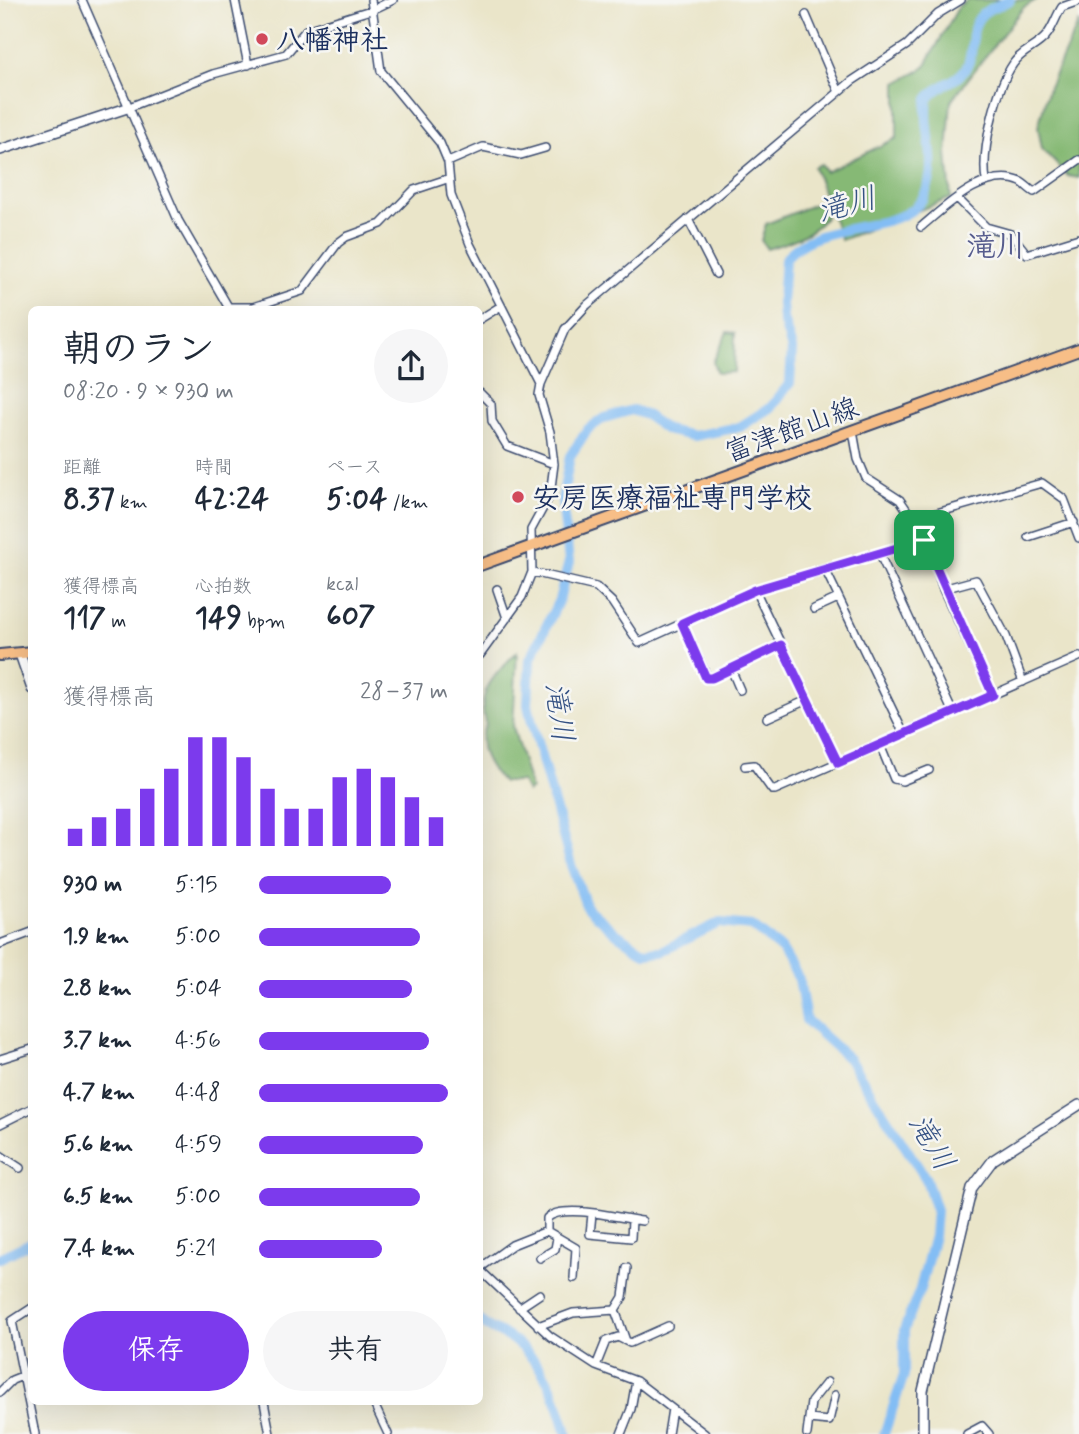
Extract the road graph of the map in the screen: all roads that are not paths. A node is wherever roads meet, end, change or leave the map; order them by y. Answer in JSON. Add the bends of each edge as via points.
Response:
{"nodes":[{"id":1,"x":82,"y":0,"type":"edge"},
{"id":2,"x":235,"y":0,"type":"edge"},
{"id":3,"x":371,"y":0,"type":"edge"},
{"id":4,"x":393,"y":0,"type":"edge"},
{"id":5,"x":961,"y":0,"type":"edge"},
{"id":6,"x":1079,"y":1,"type":"edge"},
{"id":7,"x":374,"y":9,"type":"junction"},
{"id":8,"x":806,"y":15,"type":"dead end"},
{"id":9,"x":248,"y":65,"type":"junction"},
{"id":10,"x":839,"y":92,"type":"junction"},
{"id":11,"x":127,"y":107,"type":"junction"},
{"id":12,"x":545,"y":148,"type":"dead end"},
{"id":13,"x":0,"y":150,"type":"edge"},
{"id":14,"x":1079,"y":160,"type":"edge"},
{"id":15,"x":448,"y":162,"type":"junction"},
{"id":16,"x":447,"y":179,"type":"junction"},
{"id":17,"x":986,"y":180,"type":"junction"},
{"id":18,"x":957,"y":198,"type":"junction"},
{"id":19,"x":688,"y":219,"type":"junction"},
{"id":20,"x":921,"y":227,"type":"dead end"},
{"id":21,"x":1079,"y":238,"type":"edge"},
{"id":22,"x":716,"y":274,"type":"dead end"},
{"id":23,"x":228,"y":306,"type":"edge"},
{"id":24,"x":256,"y":306,"type":"edge"},
{"id":25,"x":501,"y":306,"type":"junction"},
{"id":26,"x":483,"y":317,"type":"edge"},
{"id":27,"x":1079,"y":349,"type":"edge"},
{"id":28,"x":541,"y":384,"type":"junction"},
{"id":29,"x":483,"y":396,"type":"edge"},
{"id":30,"x":853,"y":431,"type":"junction"},
{"id":31,"x":554,"y":464,"type":"junction"},
{"id":32,"x":919,"y":518,"type":"junction"},
{"id":33,"x":1074,"y":522,"type":"junction"},
{"id":34,"x":1028,"y":537,"type":"dead end"},
{"id":35,"x":1079,"y":538,"type":"edge"},
{"id":36,"x":924,"y":540,"type":"junction"},
{"id":37,"x":530,"y":547,"type":"junction"},
{"id":38,"x":880,"y":555,"type":"junction"},
{"id":39,"x":483,"y":564,"type":"edge"},
{"id":40,"x":825,"y":569,"type":"junction"},
{"id":41,"x":532,"y":572,"type":"junction"},
{"id":42,"x":497,"y":589,"type":"dead end"},
{"id":43,"x":943,"y":589,"type":"junction"},
{"id":44,"x":755,"y":590,"type":"junction"},
{"id":45,"x":838,"y":598,"type":"junction"},
{"id":46,"x":814,"y":609,"type":"dead end"},
{"id":47,"x":507,"y":618,"type":"junction"},
{"id":48,"x":682,"y":623,"type":"junction"},
{"id":49,"x":781,"y":645,"type":"junction"},
{"id":50,"x":483,"y":651,"type":"edge"},
{"id":51,"x":26,"y":653,"type":"edge"},
{"id":52,"x":0,"y":655,"type":"edge"},
{"id":53,"x":1079,"y":657,"type":"edge"},
{"id":54,"x":731,"y":669,"type":"junction"},
{"id":55,"x":1023,"y":682,"type":"junction"},
{"id":56,"x":740,"y":690,"type":"dead end"},
{"id":57,"x":993,"y":695,"type":"junction"},
{"id":58,"x":807,"y":700,"type":"junction"},
{"id":59,"x":953,"y":713,"type":"junction"},
{"id":60,"x":767,"y":718,"type":"dead end"},
{"id":61,"x":904,"y":734,"type":"junction"},
{"id":62,"x":880,"y":745,"type":"junction"},
{"id":63,"x":838,"y":763,"type":"junction"},
{"id":64,"x":745,"y":766,"type":"dead end"},
{"id":65,"x":929,"y":770,"type":"dead end"},
{"id":66,"x":28,"y":934,"type":"edge"},
{"id":67,"x":0,"y":944,"type":"edge"},
{"id":68,"x":28,"y":1050,"type":"edge"},
{"id":69,"x":0,"y":1059,"type":"edge"},
{"id":70,"x":1079,"y":1105,"type":"edge"},
{"id":71,"x":28,"y":1110,"type":"edge"},
{"id":72,"x":0,"y":1124,"type":"edge"},
{"id":73,"x":0,"y":1155,"type":"edge"},
{"id":74,"x":20,"y":1168,"type":"dead end"},
{"id":75,"x":592,"y":1214,"type":"junction"},
{"id":76,"x":632,"y":1220,"type":"junction"},
{"id":77,"x":642,"y":1221,"type":"dead end"},
{"id":78,"x":547,"y":1231,"type":"junction"},
{"id":79,"x":556,"y":1238,"type":"junction"},
{"id":80,"x":540,"y":1258,"type":"dead end"},
{"id":81,"x":483,"y":1267,"type":"edge"},
{"id":82,"x":627,"y":1268,"type":"dead end"},
{"id":83,"x":483,"y":1272,"type":"edge"},
{"id":84,"x":574,"y":1278,"type":"dead end"},
{"id":85,"x":540,"y":1294,"type":"dead end"},
{"id":86,"x":519,"y":1308,"type":"junction"},
{"id":87,"x":615,"y":1310,"type":"junction"},
{"id":88,"x":28,"y":1311,"type":"edge"},
{"id":89,"x":538,"y":1326,"type":"junction"},
{"id":90,"x":668,"y":1326,"type":"dead end"},
{"id":91,"x":626,"y":1341,"type":"junction"},
{"id":92,"x":596,"y":1366,"type":"junction"},
{"id":93,"x":28,"y":1374,"type":"edge"},
{"id":94,"x":636,"y":1381,"type":"junction"},
{"id":95,"x":827,"y":1382,"type":"dead end"},
{"id":96,"x":0,"y":1392,"type":"edge"},
{"id":97,"x":835,"y":1395,"type":"dead end"},
{"id":98,"x":32,"y":1405,"type":"edge"},
{"id":99,"x":265,"y":1405,"type":"edge"},
{"id":100,"x":374,"y":1405,"type":"edge"},
{"id":101,"x":672,"y":1409,"type":"junction"},
{"id":102,"x":809,"y":1419,"type":"junction"},
{"id":103,"x":35,"y":1434,"type":"edge"},
{"id":104,"x":270,"y":1434,"type":"edge"},
{"id":105,"x":388,"y":1434,"type":"edge"},
{"id":106,"x":621,"y":1434,"type":"edge"},
{"id":107,"x":668,"y":1434,"type":"edge"},
{"id":108,"x":705,"y":1434,"type":"edge"},
{"id":109,"x":807,"y":1434,"type":"edge"},
{"id":110,"x":923,"y":1434,"type":"edge"},
{"id":111,"x":967,"y":1434,"type":"edge"},
{"id":112,"x":989,"y":1434,"type":"edge"}],
"edges":[{"from":1,"to":11,"type":"street"},
{"from":2,"to":9,"type":"street"},
{"from":3,"to":7,"type":"street"},
{"from":4,"to":7,"type":"street"},
{"from":5,"to":10,"type":"street"},
{"from":6,"to":17,"type":"street","via":[[1062,7],[1048,34],[1021,53],[1006,75],[984,155]]},
{"from":7,"to":9,"type":"street","via":[[306,30],[290,52]]},
{"from":7,"to":15,"type":"street","via":[[381,71],[430,128]]},
{"from":8,"to":10,"type":"street"},
{"from":9,"to":11,"type":"street"},
{"from":10,"to":19,"type":"street"},
{"from":11,"to":13,"type":"street"},
{"from":11,"to":23,"type":"street","via":[[178,220]]},
{"from":12,"to":15,"type":"street","via":[[521,155],[483,147]]},
{"from":14,"to":17,"type":"street","via":[[1034,192],[1018,181]]},
{"from":15,"to":16,"type":"street"},
{"from":16,"to":24,"type":"street","via":[[414,190],[381,224],[338,243],[302,290]]},
{"from":16,"to":25,"type":"street","via":[[470,244]]},
{"from":17,"to":18,"type":"street"},
{"from":18,"to":20,"type":"street"},
{"from":18,"to":21,"type":"street","via":[[986,227],[1011,234],[1027,254]]},
{"from":19,"to":22,"type":"street"},
{"from":19,"to":28,"type":"street","via":[[574,318]]},
{"from":25,"to":26,"type":"street"},
{"from":25,"to":28,"type":"street"},
{"from":27,"to":30,"type":"main road","name":"富津館山線"},
{"from":28,"to":31,"type":"street","via":[[539,395]]},
{"from":29,"to":31,"type":"street","via":[[491,404],[492,421],[507,446]]},
{"from":30,"to":32,"type":"street","via":[[866,478]]},
{"from":30,"to":37,"type":"main road","name":"富津館山線"},
{"from":31,"to":37,"type":"street","via":[[550,495],[534,522]]},
{"from":32,"to":33,"type":"street","via":[[1042,483],[1064,499]]},
{"from":32,"to":36,"type":"street"},
{"from":33,"to":34,"type":"street"},
{"from":33,"to":35,"type":"street"},
{"from":36,"to":38,"type":"street"},
{"from":36,"to":43,"type":"street"},
{"from":37,"to":39,"type":"main road","name":"富津館山線"},
{"from":37,"to":41,"type":"street"},
{"from":38,"to":40,"type":"street"},
{"from":38,"to":59,"type":"street"},
{"from":40,"to":44,"type":"street"},
{"from":40,"to":45,"type":"street"},
{"from":41,"to":47,"type":"street"},
{"from":41,"to":48,"type":"street","via":[[596,587],[612,602],[639,643]]},
{"from":42,"to":47,"type":"street"},
{"from":43,"to":55,"type":"street","via":[[976,580],[1006,636]]},
{"from":43,"to":57,"type":"street"},
{"from":44,"to":48,"type":"street"},
{"from":44,"to":49,"type":"street"},
{"from":45,"to":46,"type":"street"},
{"from":45,"to":61,"type":"street"},
{"from":47,"to":50,"type":"street"},
{"from":48,"to":54,"type":"street","via":[[706,678]]},
{"from":49,"to":54,"type":"street"},
{"from":49,"to":58,"type":"street"},
{"from":51,"to":52,"type":"main road"},
{"from":53,"to":55,"type":"street"},
{"from":54,"to":56,"type":"street"},
{"from":55,"to":57,"type":"street"},
{"from":57,"to":59,"type":"street"},
{"from":58,"to":60,"type":"street"},
{"from":58,"to":63,"type":"street"},
{"from":59,"to":61,"type":"street"},
{"from":61,"to":62,"type":"street"},
{"from":62,"to":63,"type":"street"},
{"from":62,"to":65,"type":"street","via":[[894,779],[902,781]]},
{"from":63,"to":64,"type":"street","via":[[772,790],[754,765]]},
{"from":66,"to":67,"type":"street"},
{"from":68,"to":69,"type":"street"},
{"from":70,"to":110,"type":"street","via":[[993,1160],[972,1188],[923,1391]]},
{"from":71,"to":72,"type":"street"},
{"from":73,"to":74,"type":"street"},
{"from":75,"to":76,"type":"street"},
{"from":75,"to":76,"type":"street","via":[[590,1234],[631,1237]]},
{"from":75,"to":78,"type":"street","via":[[553,1212],[547,1218]]},
{"from":76,"to":77,"type":"street"},
{"from":78,"to":79,"type":"street"},
{"from":78,"to":81,"type":"street","via":[[512,1245]]},
{"from":79,"to":80,"type":"street","via":[[555,1249]]},
{"from":79,"to":84,"type":"street","via":[[576,1248]]},
{"from":82,"to":87,"type":"street","via":[[623,1297]]},
{"from":83,"to":86,"type":"street"},
{"from":85,"to":86,"type":"street"},
{"from":86,"to":89,"type":"street"},
{"from":87,"to":89,"type":"street","via":[[573,1313]]},
{"from":87,"to":91,"type":"street"},
{"from":88,"to":93,"type":"street","via":[[12,1321]]},
{"from":89,"to":92,"type":"street"},
{"from":90,"to":91,"type":"street"},
{"from":91,"to":92,"type":"street","via":[[618,1337],[606,1341]]},
{"from":92,"to":94,"type":"street"},
{"from":93,"to":96,"type":"street","via":[[12,1380]]},
{"from":94,"to":101,"type":"street"},
{"from":94,"to":106,"type":"street"},
{"from":95,"to":102,"type":"street","via":[[811,1402]]},
{"from":97,"to":102,"type":"street","via":[[829,1421]]},
{"from":98,"to":103,"type":"street"},
{"from":99,"to":104,"type":"street"},
{"from":100,"to":105,"type":"street"},
{"from":101,"to":107,"type":"street"},
{"from":101,"to":108,"type":"street"},
{"from":102,"to":109,"type":"street"},
{"from":111,"to":112,"type":"street","via":[[982,1426]]}]}
